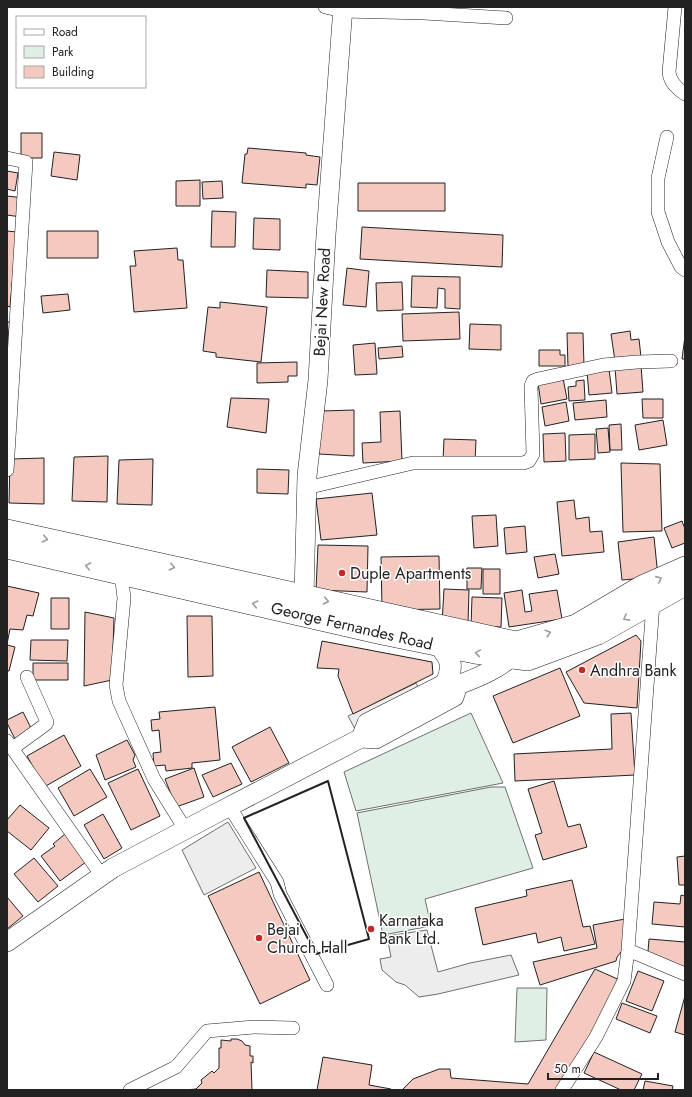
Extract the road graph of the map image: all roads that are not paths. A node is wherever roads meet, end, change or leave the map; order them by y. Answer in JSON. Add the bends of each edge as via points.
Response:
{"nodes":[{"id":1,"x":675,"y":7,"type":"edge"},
{"id":2,"x":337,"y":8,"type":"edge"},
{"id":3,"x":506,"y":18,"type":"dead end"},
{"id":4,"x":685,"y":94,"type":"edge"},
{"id":5,"x":667,"y":137,"type":"dead end"},
{"id":6,"x":7,"y":158,"type":"edge"},
{"id":7,"x":685,"y":270,"type":"edge"},
{"id":8,"x":671,"y":361,"type":"dead end"},
{"id":9,"x":7,"y":470,"type":"edge"},
{"id":10,"x":306,"y":488,"type":"junction"},
{"id":11,"x":7,"y":530,"type":"edge"},
{"id":12,"x":7,"y":548,"type":"edge"},
{"id":13,"x":685,"y":567,"type":"edge"},
{"id":14,"x":121,"y":573,"type":"junction"},
{"id":15,"x":685,"y":585,"type":"edge"},
{"id":16,"x":654,"y":603,"type":"junction"},
{"id":17,"x":303,"y":606,"type":"junction"},
{"id":18,"x":524,"y":640,"type":"junction"},
{"id":19,"x":440,"y":646,"type":"junction"},
{"id":20,"x":512,"y":658,"type":"junction"},
{"id":21,"x":28,"y":677,"type":"dead end"},
{"id":22,"x":452,"y":684,"type":"junction"},
{"id":23,"x":10,"y":745,"type":"edge"},
{"id":24,"x":229,"y":806,"type":"junction"},
{"id":25,"x":185,"y":830,"type":"junction"},
{"id":26,"x":102,"y":876,"type":"junction"},
{"id":27,"x":7,"y":942,"type":"edge"},
{"id":28,"x":628,"y":950,"type":"junction"},
{"id":29,"x":685,"y":974,"type":"edge"},
{"id":30,"x":327,"y":985,"type":"dead end"},
{"id":31,"x":293,"y":1028,"type":"dead end"},
{"id":32,"x":130,"y":1090,"type":"edge"},
{"id":33,"x":562,"y":1090,"type":"edge"}],
"edges":[{"from":1,"to":4,"type":"street","via":[[669,72],[670,80]]},
{"from":2,"to":3,"type":"street"},
{"from":2,"to":10,"type":"street","name":"Bejai New Road","via":[[318,380]]},
{"from":5,"to":7,"type":"street","via":[[658,178],[658,212],[668,242]]},
{"from":6,"to":9,"type":"street","via":[[26,162]]},
{"from":8,"to":10,"type":"street","via":[[603,365],[533,381],[533,454],[523,463],[413,464]]},
{"from":10,"to":17,"type":"street","name":"Bejai New Road"},
{"from":11,"to":17,"type":"main road","name":"George Fernandes Road","one_way":true},
{"from":14,"to":12,"type":"main road","name":"George Fernandes Road","one_way":true},
{"from":18,"to":13,"type":"main road","name":"George Fernandes Road","one_way":true,"via":[[576,625],[642,586]]},
{"from":17,"to":14,"type":"main road","name":"George Fernandes Road","one_way":true},
{"from":14,"to":25,"type":"street","via":[[124,598],[116,685],[120,701],[154,779]]},
{"from":15,"to":16,"type":"main road","name":"George Fernandes Road"},
{"from":16,"to":20,"type":"main road","name":"George Fernandes Road","one_way":true,"via":[[598,634],[528,660]]},
{"from":16,"to":28,"type":"street"},
{"from":17,"to":18,"type":"main road","name":"George Fernandes Road","one_way":true,"via":[[516,642]]},
{"from":17,"to":19,"type":"main road","name":"George Fernandes Road"},
{"from":18,"to":20,"type":"street"},
{"from":20,"to":19,"type":"main road","name":"George Fernandes Road","one_way":true},
{"from":19,"to":22,"type":"main road","via":[[451,665]]},
{"from":20,"to":22,"type":"street","via":[[481,676]]},
{"from":21,"to":23,"type":"street","via":[[47,722]]},
{"from":22,"to":24,"type":"street","via":[[367,723],[361,738]]},
{"from":23,"to":26,"type":"street"},
{"from":24,"to":25,"type":"street"},
{"from":24,"to":30,"type":"street","via":[[277,882],[280,894]]},
{"from":25,"to":26,"type":"street","via":[[112,868]]},
{"from":26,"to":27,"type":"street"},
{"from":28,"to":29,"type":"street"},
{"from":28,"to":33,"type":"street","via":[[624,981],[596,1037]]},
{"from":31,"to":32,"type":"street","via":[[254,1027],[207,1031],[176,1067]]}]}
